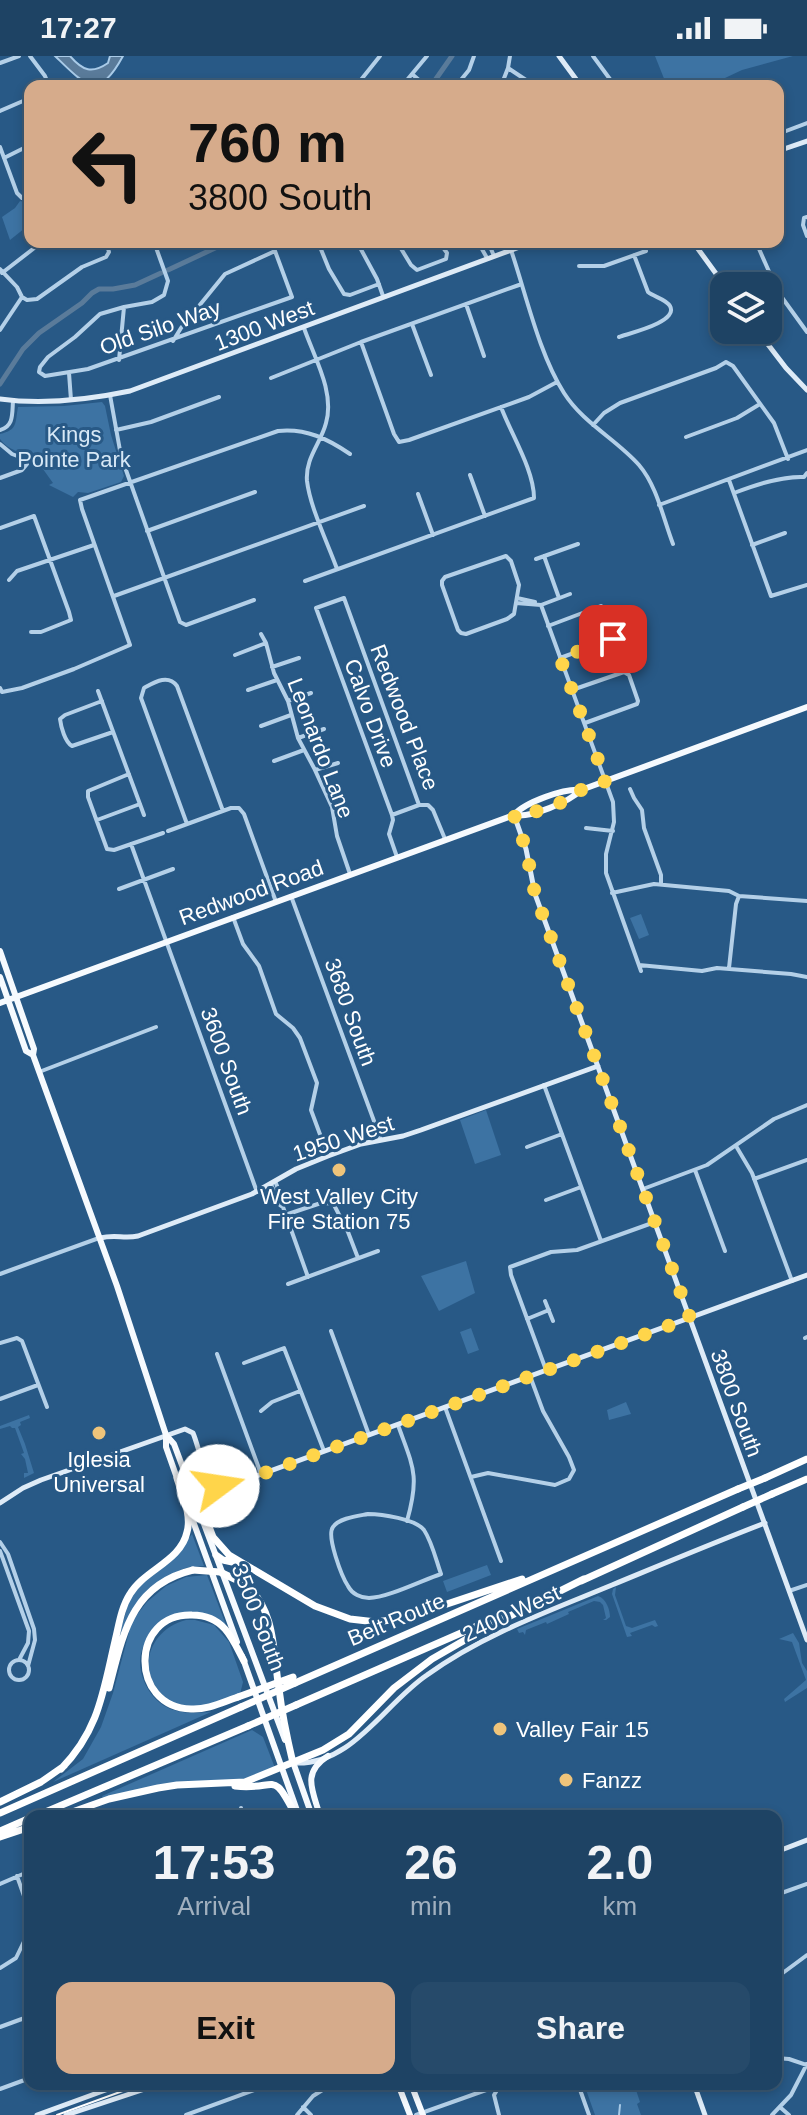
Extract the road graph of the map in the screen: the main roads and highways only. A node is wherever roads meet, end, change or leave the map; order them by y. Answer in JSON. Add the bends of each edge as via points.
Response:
{"nodes":[{"id":1,"x":807,"y":707,"type":"edge"},
{"id":2,"x":0,"y":951,"type":"edge"},
{"id":3,"x":0,"y":977,"type":"edge"},
{"id":4,"x":16,"y":997,"type":"junction"},
{"id":5,"x":4,"y":1002,"type":"edge"},
{"id":6,"x":33,"y":1055,"type":"junction"},
{"id":7,"x":166,"y":1435,"type":"junction"},
{"id":8,"x":807,"y":1459,"type":"edge"},
{"id":9,"x":177,"y":1478,"type":"junction"},
{"id":10,"x":807,"y":1479,"type":"edge"},
{"id":11,"x":194,"y":1499,"type":"junction"},
{"id":12,"x":216,"y":1555,"type":"junction"},
{"id":13,"x":566,"y":1565,"type":"junction"},
{"id":14,"x":246,"y":1566,"type":"junction"},
{"id":15,"x":584,"y":1579,"type":"junction"},
{"id":16,"x":244,"y":1661,"type":"junction"},
{"id":17,"x":294,"y":1680,"type":"junction"},
{"id":18,"x":328,"y":1756,"type":"road end"},
{"id":19,"x":293,"y":1763,"type":"junction"},
{"id":20,"x":281,"y":1768,"type":"junction"},
{"id":21,"x":61,"y":1769,"type":"junction"},
{"id":22,"x":225,"y":1784,"type":"junction"},
{"id":23,"x":0,"y":1802,"type":"edge"},
{"id":24,"x":50,"y":1810,"type":"edge"},
{"id":25,"x":77,"y":1810,"type":"edge"},
{"id":26,"x":295,"y":1810,"type":"edge"},
{"id":27,"x":296,"y":1810,"type":"edge"},
{"id":28,"x":310,"y":1810,"type":"edge"},
{"id":29,"x":319,"y":1810,"type":"edge"},
{"id":30,"x":0,"y":1813,"type":"edge"},
{"id":31,"x":24,"y":1821,"type":"edge"},
{"id":32,"x":24,"y":1828,"type":"edge"},
{"id":33,"x":0,"y":1834,"type":"edge"},
{"id":34,"x":400,"y":2090,"type":"edge"},
{"id":35,"x":413,"y":2090,"type":"edge"},
{"id":36,"x":420,"y":2114,"type":"edge"},
{"id":37,"x":410,"y":2115,"type":"edge"}],
"edges":[{"from":1,"to":4,"type":"main road","name":"Redwood Road","via":[[581,790],[571,789],[514,815]]},
{"from":2,"to":4,"type":"main road","name":"3500 South"},
{"from":3,"to":5,"type":"main road","name":"3500 South"},
{"from":4,"to":5,"type":"main road","name":"Redwood Road"},
{"from":4,"to":6,"type":"main road","name":"3500 South"},
{"from":5,"to":6,"type":"main road","name":"3500 South","via":[[26,1051]]},
{"from":6,"to":7,"type":"main road","name":"3500 South"},
{"from":7,"to":9,"type":"main road","name":"3500 South"},
{"from":7,"to":11,"type":"main road","name":"3500 South"},
{"from":8,"to":13,"type":"highway","name":"Belt Route","bridge":true},
{"from":9,"to":16,"type":"main road","name":"3500 South"},
{"from":9,"to":21,"type":"highway","via":[[188,1518],[186,1538],[130,1594],[94,1722]]},
{"from":10,"to":15,"type":"highway","name":"Belt Route","bridge":true},
{"from":11,"to":12,"type":"main road","name":"3500 South"},
{"from":11,"to":14,"type":"highway","via":[[216,1543]]},
{"from":12,"to":14,"type":"highway"},
{"from":12,"to":19,"type":"main road","name":"3500 South"},
{"from":13,"to":14,"type":"highway","via":[[419,1615],[376,1622],[326,1612]]},
{"from":13,"to":17,"type":"highway","name":"Belt Route"},
{"from":15,"to":19,"type":"highway","via":[[432,1659],[343,1738]]},
{"from":15,"to":24,"type":"highway","name":"Belt Route","bridge":true},
{"from":16,"to":17,"type":"highway","bridge":true,"via":[[223,1627],[192,1614],[163,1624],[145,1653],[145,1668],[158,1695],[186,1709]]},
{"from":16,"to":20,"type":"main road","name":"3500 South"},
{"from":17,"to":30,"type":"highway","name":"Belt Route","bridge":true},
{"from":18,"to":29,"type":"main road","via":[[311,1774]]},
{"from":19,"to":20,"type":"highway"},
{"from":19,"to":21,"type":"highway","bridge":true,"via":[[269,1621],[258,1598],[247,1585],[220,1572],[193,1570],[159,1585],[133,1613],[96,1728]]},
{"from":19,"to":28,"type":"main road","name":"3500 South"},
{"from":20,"to":22,"type":"highway"},
{"from":20,"to":27,"type":"main road","name":"3500 South"},
{"from":21,"to":23,"type":"highway"},
{"from":22,"to":25,"type":"highway","via":[[177,1785]]},
{"from":22,"to":26,"type":"highway","via":[[276,1785]]},
{"from":31,"to":33,"type":"highway"},
{"from":32,"to":33,"type":"highway"},
{"from":34,"to":37,"type":"main road"},
{"from":35,"to":36,"type":"main road"}]}
